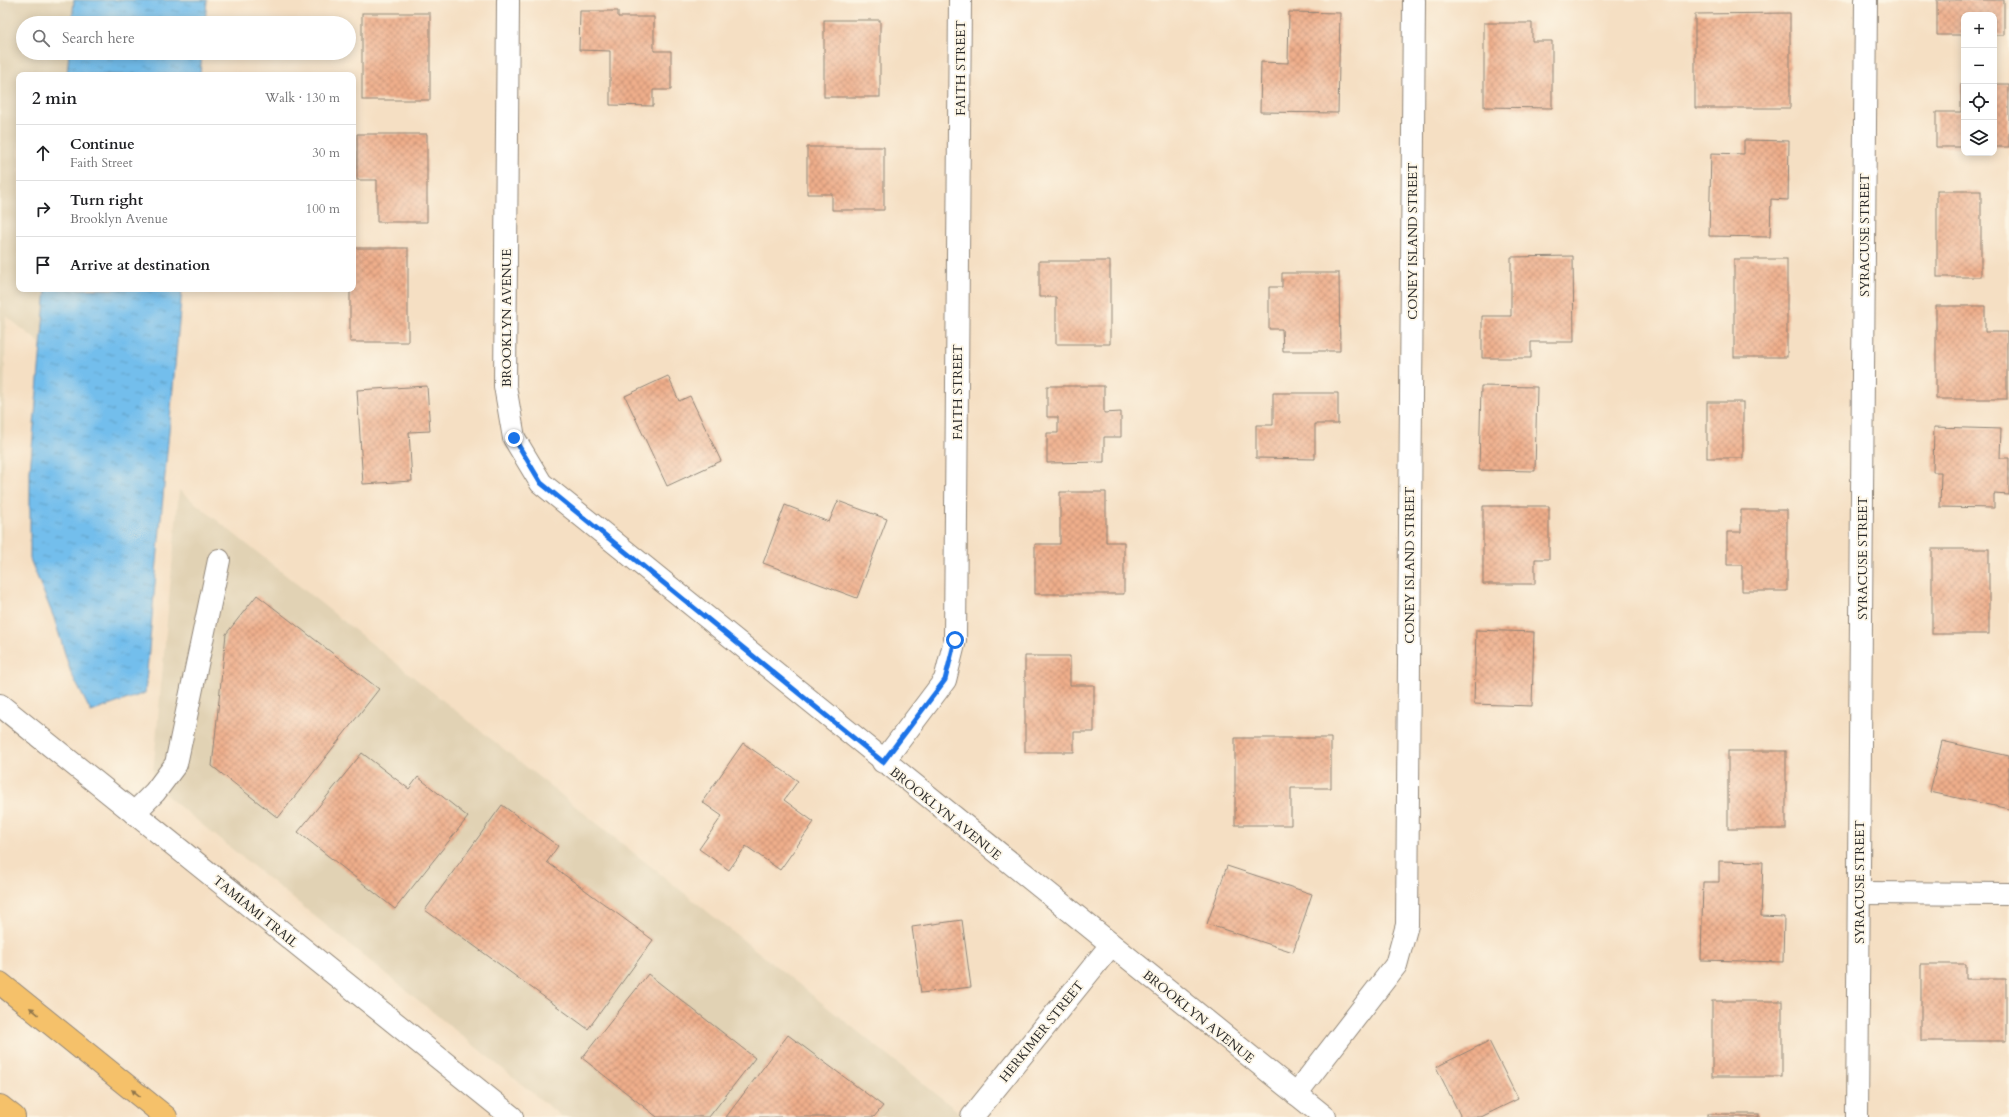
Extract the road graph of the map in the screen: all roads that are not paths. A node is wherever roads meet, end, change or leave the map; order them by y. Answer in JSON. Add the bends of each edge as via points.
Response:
{"nodes":[{"id":1,"x":508,"y":0,"type":"edge"},
{"id":2,"x":960,"y":0,"type":"edge"},
{"id":3,"x":1414,"y":0,"type":"edge"},
{"id":4,"x":1866,"y":0,"type":"edge"},
{"id":5,"x":219,"y":560,"type":"dead end"},
{"id":6,"x":0,"y":705,"type":"edge"},
{"id":7,"x":883,"y":762,"type":"junction"},
{"id":8,"x":134,"y":813,"type":"junction"},
{"id":9,"x":1859,"y":893,"type":"junction"},
{"id":10,"x":2009,"y":894,"type":"edge"},
{"id":11,"x":1111,"y":945,"type":"junction"},
{"id":12,"x":0,"y":983,"type":"edge"},
{"id":13,"x":1296,"y":1094,"type":"junction"},
{"id":14,"x":0,"y":1106,"type":"edge"},
{"id":15,"x":14,"y":1117,"type":"edge"},
{"id":16,"x":166,"y":1117,"type":"edge"},
{"id":17,"x":512,"y":1117,"type":"edge"},
{"id":18,"x":972,"y":1117,"type":"edge"},
{"id":19,"x":1325,"y":1117,"type":"edge"},
{"id":20,"x":1857,"y":1117,"type":"edge"}],
"edges":[{"from":1,"to":7,"type":"street","name":"BROOKLYN AVENUE","via":[[505,386],[514,438],[541,483]]},
{"from":2,"to":7,"type":"street","name":"FAITH STREET","via":[[955,640],[945,680]]},
{"from":3,"to":13,"type":"street","name":"CONEY ISLAND STREET","via":[[1406,925],[1396,965]]},
{"from":4,"to":9,"type":"street","name":"SYRACUSE STREET"},
{"from":5,"to":8,"type":"street","via":[[176,764],[156,792]]},
{"from":6,"to":8,"type":"street","name":"TAMIAMI TRAIL"},
{"from":7,"to":11,"type":"street","name":"BROOKLYN AVENUE"},
{"from":8,"to":17,"type":"street","name":"TAMIAMI TRAIL"},
{"from":9,"to":10,"type":"street"},
{"from":9,"to":20,"type":"street","name":"SYRACUSE STREET"},
{"from":11,"to":13,"type":"street","name":"BROOKLYN AVENUE"},
{"from":11,"to":18,"type":"street","name":"HERKIMER STREET"},
{"from":16,"to":12,"type":"main road","one_way":true},
{"from":13,"to":19,"type":"street","name":"BROOKLYN AVENUE"},
{"from":14,"to":15,"type":"main road"}]}
